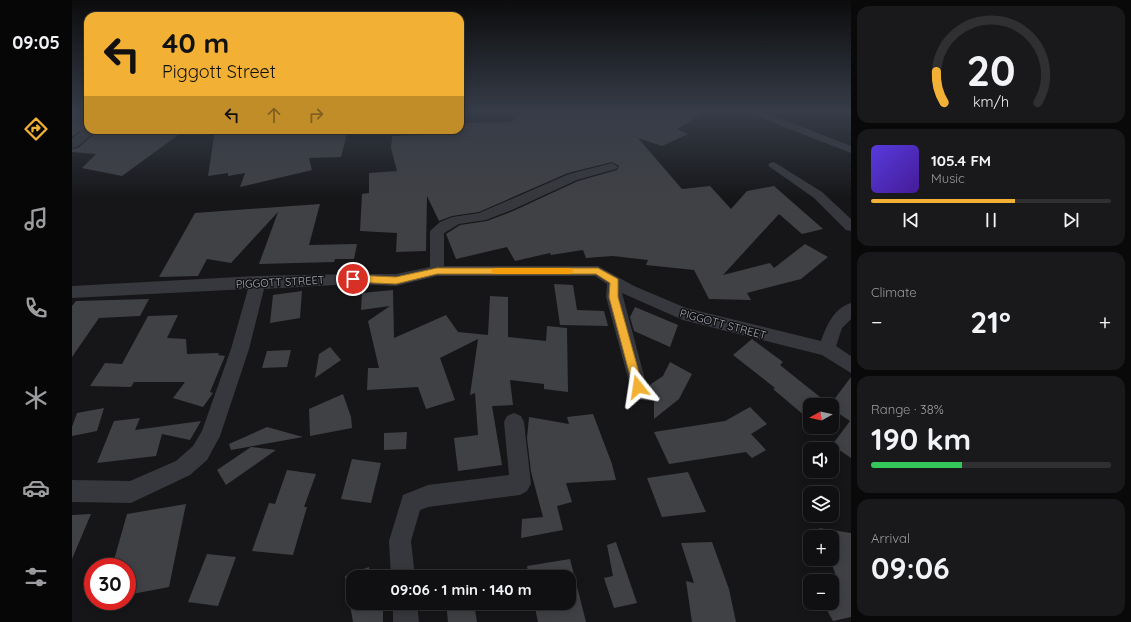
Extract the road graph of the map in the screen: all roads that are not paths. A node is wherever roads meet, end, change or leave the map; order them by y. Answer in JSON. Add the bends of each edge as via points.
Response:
{"nodes":[{"id":1,"x":828,"y":141,"type":"edge"},
{"id":2,"x":851,"y":150,"type":"edge"},
{"id":3,"x":774,"y":165,"type":"dead end"},
{"id":4,"x":612,"y":167,"type":"dead end"},
{"id":5,"x":851,"y":227,"type":"edge"},
{"id":6,"x":437,"y":271,"type":"junction"},
{"id":7,"x":615,"y":281,"type":"junction"},
{"id":8,"x":258,"y":282,"type":"junction"},
{"id":9,"x":72,"y":292,"type":"edge"},
{"id":10,"x":849,"y":312,"type":"edge"},
{"id":11,"x":828,"y":349,"type":"junction"},
{"id":12,"x":851,"y":365,"type":"edge"},
{"id":13,"x":638,"y":387,"type":"dead end"},
{"id":14,"x":514,"y":422,"type":"dead end"},
{"id":15,"x":72,"y":491,"type":"edge"},
{"id":16,"x":402,"y":570,"type":"edge"},
{"id":17,"x":405,"y":610,"type":"edge"},
{"id":18,"x":406,"y":622,"type":"edge"}],
"edges":[{"from":1,"to":2,"type":"street"},
{"from":3,"to":5,"type":"street","via":[[818,195]]},
{"from":4,"to":6,"type":"street","via":[[567,179],[481,217],[457,220],[445,225],[437,231]]},
{"from":6,"to":7,"type":"street","name":"PIGGOTT STREET","via":[[598,271]]},
{"from":6,"to":8,"type":"street","name":"PIGGOTT STREET","via":[[396,280]]},
{"from":7,"to":11,"type":"street","name":"PIGGOTT STREET","via":[[683,314]]},
{"from":7,"to":13,"type":"street","via":[[614,297]]},
{"from":8,"to":9,"type":"street","name":"PIGGOTT STREET"},
{"from":8,"to":15,"type":"street","via":[[240,349],[210,436],[200,454],[183,468],[131,492]]},
{"from":10,"to":11,"type":"street","via":[[835,325]]},
{"from":11,"to":12,"type":"street","name":"PIGGOTT STREET"},
{"from":14,"to":16,"type":"street","via":[[520,484],[428,496],[411,503],[400,541]]},
{"from":17,"to":18,"type":"street"}]}
